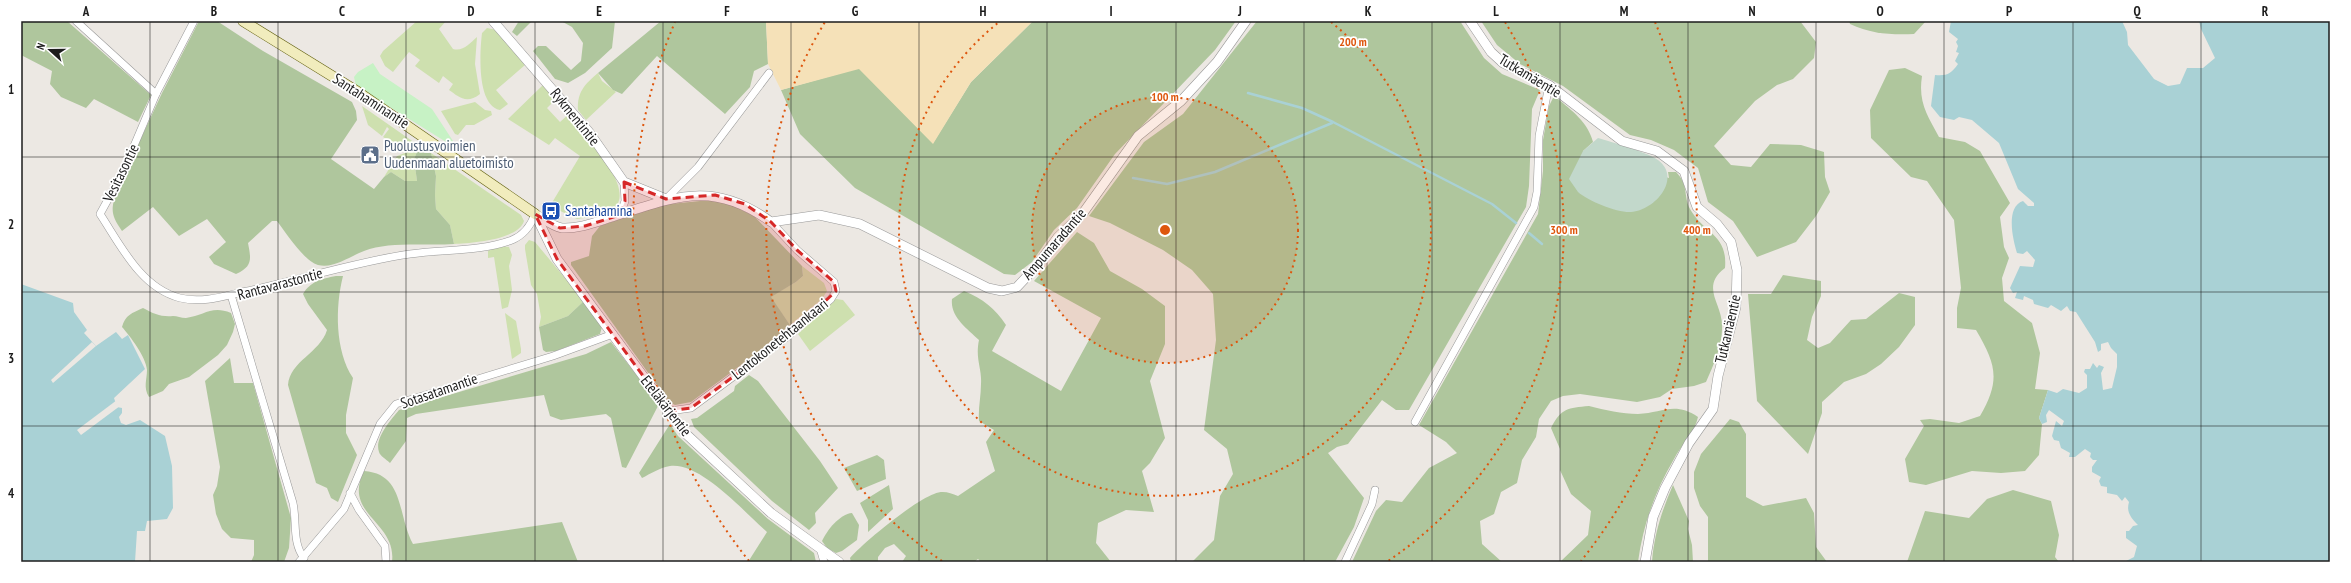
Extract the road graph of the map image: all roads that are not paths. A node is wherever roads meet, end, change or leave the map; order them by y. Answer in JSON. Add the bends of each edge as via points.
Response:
{"nodes":[{"id":1,"x":76,"y":21,"type":"edge"},
{"id":2,"x":194,"y":21,"type":"edge"},
{"id":3,"x":243,"y":21,"type":"edge"},
{"id":4,"x":493,"y":21,"type":"edge"},
{"id":5,"x":1246,"y":21,"type":"edge"},
{"id":6,"x":1470,"y":21,"type":"edge"},
{"id":7,"x":769,"y":73,"type":"dead end"},
{"id":8,"x":1549,"y":85,"type":"junction"},
{"id":9,"x":156,"y":94,"type":"junction"},
{"id":10,"x":624,"y":182,"type":"junction"},
{"id":11,"x":666,"y":199,"type":"junction"},
{"id":12,"x":535,"y":214,"type":"junction"},
{"id":13,"x":620,"y":215,"type":"junction"},
{"id":14,"x":771,"y":222,"type":"junction"},
{"id":15,"x":231,"y":295,"type":"junction"},
{"id":16,"x":613,"y":334,"type":"junction"},
{"id":17,"x":669,"y":411,"type":"junction"},
{"id":18,"x":1415,"y":422,"type":"dead end"},
{"id":19,"x":1375,"y":490,"type":"dead end"},
{"id":20,"x":350,"y":494,"type":"junction"},
{"id":21,"x":820,"y":548,"type":"junction"},
{"id":22,"x":302,"y":560,"type":"edge"},
{"id":23,"x":386,"y":562,"type":"edge"},
{"id":24,"x":824,"y":562,"type":"edge"},
{"id":25,"x":839,"y":562,"type":"edge"},
{"id":26,"x":1345,"y":562,"type":"edge"},
{"id":27,"x":1645,"y":562,"type":"edge"}],
"edges":[{"from":1,"to":9,"type":"street"},
{"from":2,"to":9,"type":"street","name":"Vesitasontie"},
{"from":3,"to":12,"type":"main road","name":"Santahaminantie","via":[[383,109]]},
{"from":4,"to":10,"type":"street","name":"Rykmentintie","via":[[589,132]]},
{"from":5,"to":14,"type":"street","name":"Ampumaradantie","via":[[1218,62],[1181,100],[1138,136],[1083,213],[1058,237],[1036,267],[1017,287],[1002,291],[988,288],[860,224],[819,215]]},
{"from":6,"to":8,"type":"street","name":"Tutkamäentie","via":[[1491,52],[1503,63]]},
{"from":7,"to":11,"type":"street","via":[[698,167]]},
{"from":8,"to":18,"type":"street","via":[[1539,136],[1534,207]]},
{"from":8,"to":27,"type":"street","name":"Tutkamäentie","via":[[1622,141],[1657,151],[1684,171],[1697,207],[1717,224],[1731,242],[1736,264],[1736,306],[1718,376],[1714,408],[1689,443],[1665,488],[1653,517]]},
{"from":9,"to":15,"type":"street","name":"Vesitasontie","via":[[122,174],[100,214],[142,275],[152,285],[168,294],[200,301]]},
{"from":10,"to":11,"type":"street"},
{"from":10,"to":13,"type":"street","via":[[625,200]]},
{"from":11,"to":13,"type":"street","name":"Lentokonetehtaankaari"},
{"from":11,"to":14,"type":"street","name":"Lentokonetehtaankaari","via":[[714,195],[728,198],[745,204]]},
{"from":12,"to":13,"type":"street","name":"Lentokonetehtaankaari","via":[[560,228],[585,226]]},
{"from":12,"to":15,"type":"street","name":"Rantavarastontie","via":[[525,232],[514,239],[481,249],[411,254],[374,260]]},
{"from":12,"to":16,"type":"street","name":"Eteläkärjentie","via":[[556,260]]},
{"from":14,"to":17,"type":"street","name":"Lentokonetehtaankaari","via":[[797,250],[834,282],[836,291],[787,337],[691,408]]},
{"from":15,"to":22,"type":"street","name":"Rantavarastontie","via":[[293,503],[295,539]]},
{"from":16,"to":17,"type":"street","name":"Eteläkärjentie"},
{"from":16,"to":20,"type":"street","name":"Sotasatamantie","via":[[553,356],[396,404],[380,424]]},
{"from":17,"to":21,"type":"street","name":"Eteläkärjentie","via":[[685,433],[771,513]]},
{"from":19,"to":26,"type":"street","via":[[1372,504]]},
{"from":20,"to":22,"type":"street","name":"Sotasatamantie","via":[[344,509]]},
{"from":20,"to":23,"type":"street","via":[[385,546]]},
{"from":21,"to":24,"type":"street"},
{"from":21,"to":25,"type":"street","name":"Eteläkärjentie"}]}
